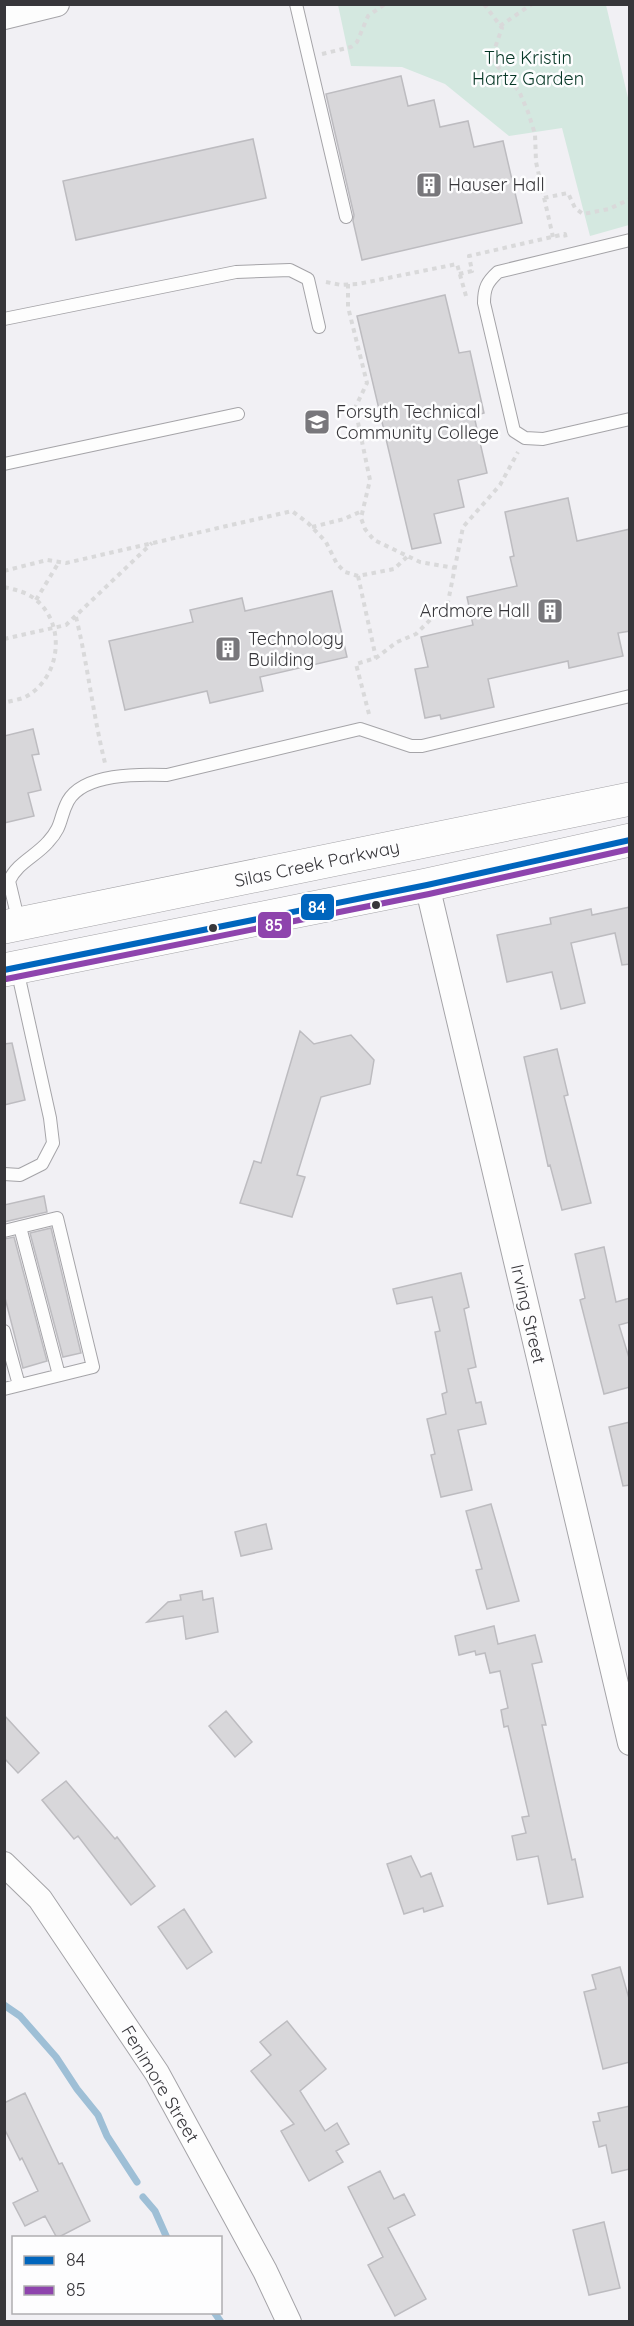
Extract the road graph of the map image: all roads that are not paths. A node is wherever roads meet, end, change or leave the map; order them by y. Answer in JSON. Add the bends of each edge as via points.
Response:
{"nodes":[{"id":1,"x":57,"y":4,"type":"edge"},
{"id":2,"x":296,"y":4,"type":"edge"},
{"id":3,"x":4,"y":17,"type":"edge"},
{"id":4,"x":346,"y":217,"type":"dead end"},
{"id":5,"x":630,"y":240,"type":"edge"},
{"id":6,"x":4,"y":319,"type":"edge"},
{"id":7,"x":319,"y":327,"type":"dead end"},
{"id":8,"x":238,"y":414,"type":"dead end"},
{"id":9,"x":630,"y":419,"type":"edge"},
{"id":10,"x":4,"y":464,"type":"edge"},
{"id":11,"x":630,"y":696,"type":"edge"},
{"id":12,"x":630,"y":799,"type":"edge"},
{"id":13,"x":630,"y":840,"type":"edge"},
{"id":14,"x":8,"y":872,"type":"edge"},
{"id":15,"x":427,"y":885,"type":"junction"},
{"id":16,"x":12,"y":926,"type":"edge"},
{"id":17,"x":10,"y":969,"type":"edge"},
{"id":18,"x":4,"y":1174,"type":"edge"},
{"id":19,"x":20,"y":1227,"type":"junction"},
{"id":20,"x":4,"y":1231,"type":"edge"},
{"id":21,"x":4,"y":1331,"type":"edge"},
{"id":22,"x":59,"y":1375,"type":"junction"},
{"id":23,"x":19,"y":1385,"type":"junction"},
{"id":24,"x":4,"y":1389,"type":"edge"},
{"id":25,"x":630,"y":1743,"type":"edge"},
{"id":26,"x":4,"y":1864,"type":"edge"},
{"id":27,"x":289,"y":2322,"type":"edge"}],
"edges":[{"from":1,"to":3,"type":"street"},
{"from":2,"to":4,"type":"lane"},
{"from":5,"to":9,"type":"lane","via":[[498,272],[484,290],[514,431],[525,438],[543,439]]},
{"from":6,"to":7,"type":"lane","via":[[236,272],[290,270],[308,279]]},
{"from":8,"to":10,"type":"lane"},
{"from":11,"to":14,"type":"lane","via":[[422,746],[360,729],[167,775],[109,778],[78,789],[68,801],[60,828],[46,844]]},
{"from":12,"to":16,"type":"main road","name":"Silas Creek Parkway"},
{"from":13,"to":15,"type":"main road"},
{"from":14,"to":16,"type":"lane"},
{"from":15,"to":17,"type":"main road"},
{"from":15,"to":25,"type":"street","name":"Irving Street"},
{"from":17,"to":18,"type":"lane","via":[[50,1118],[53,1143],[42,1164],[20,1175]]},
{"from":19,"to":20,"type":"lane"},
{"from":19,"to":22,"type":"lane"},
{"from":19,"to":22,"type":"lane","via":[[57,1218],[93,1366]]},
{"from":21,"to":23,"type":"lane"},
{"from":22,"to":23,"type":"lane"},
{"from":23,"to":24,"type":"lane"},
{"from":26,"to":27,"type":"street","name":"Fenimore Street","via":[[40,1899],[157,2073]]}]}
